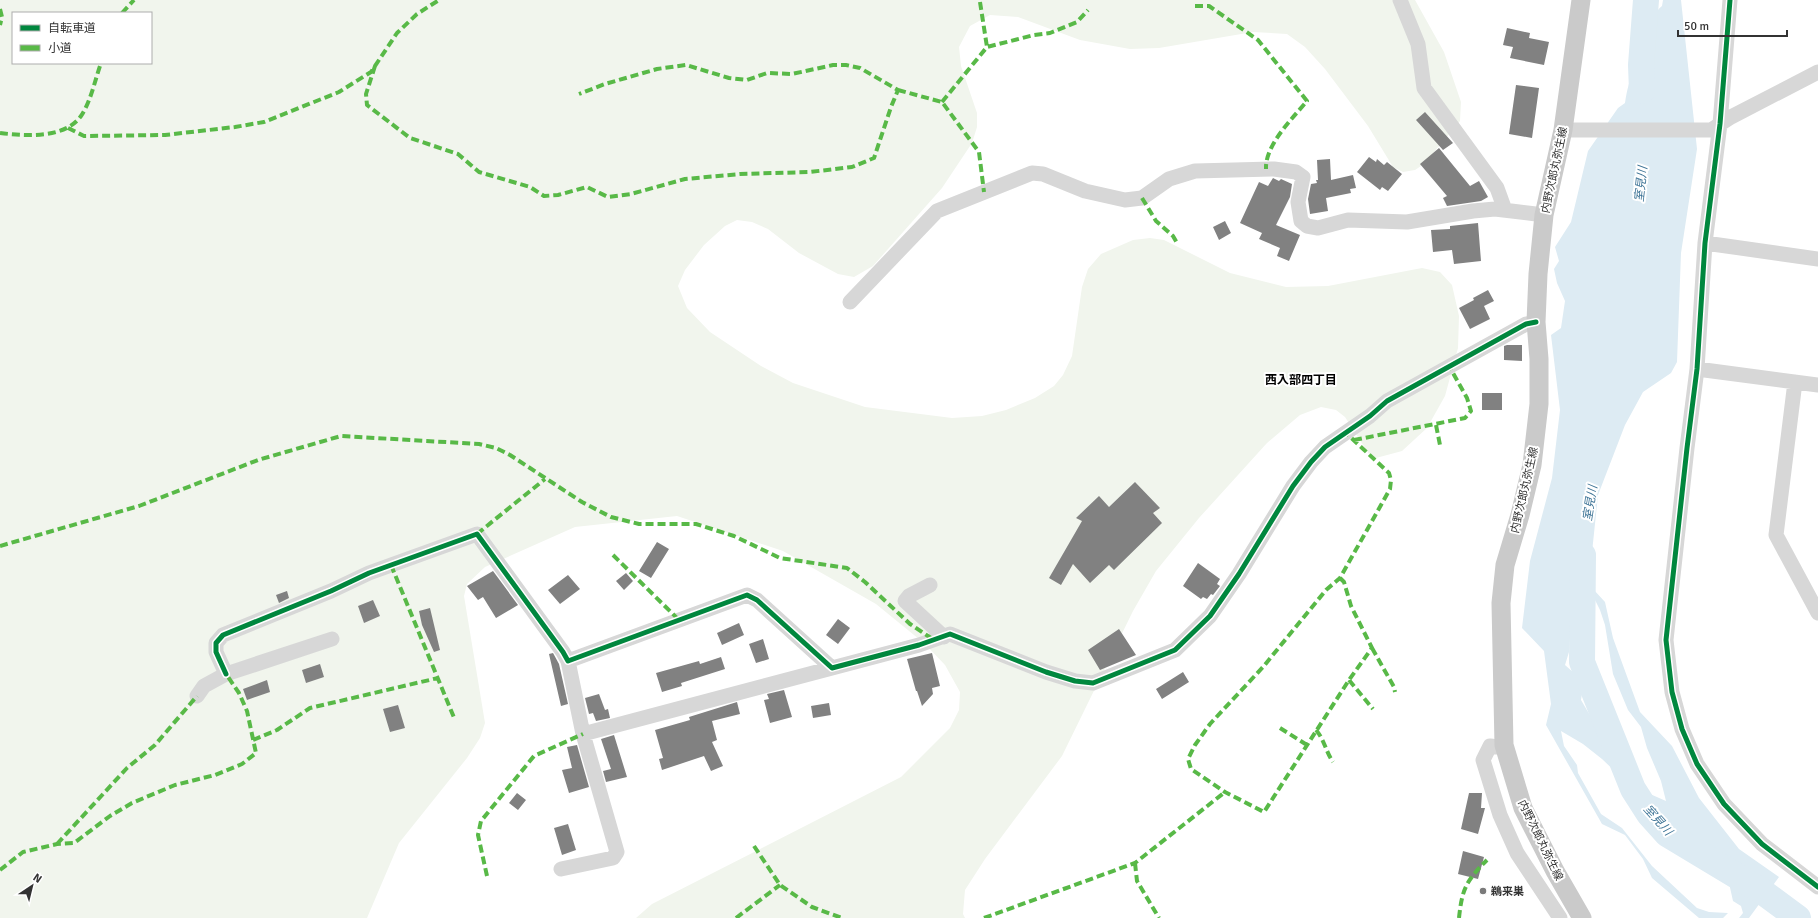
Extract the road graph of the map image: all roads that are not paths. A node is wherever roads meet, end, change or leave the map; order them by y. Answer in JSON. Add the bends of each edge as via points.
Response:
{"nodes":[{"id":1,"x":1400,"y":0,"type":"edge"},
{"id":2,"x":1581,"y":0,"type":"edge"},
{"id":3,"x":1730,"y":0,"type":"edge"},
{"id":4,"x":1818,"y":72,"type":"edge"},
{"id":5,"x":1716,"y":127,"type":"junction"},
{"id":6,"x":1568,"y":130,"type":"junction"},
{"id":7,"x":1505,"y":210,"type":"junction"},
{"id":8,"x":1544,"y":215,"type":"junction"},
{"id":9,"x":1705,"y":243,"type":"junction"},
{"id":10,"x":1818,"y":259,"type":"edge"},
{"id":11,"x":850,"y":302,"type":"dead end"},
{"id":12,"x":1536,"y":322,"type":"junction"},
{"id":13,"x":1697,"y":369,"type":"junction"},
{"id":14,"x":1795,"y":382,"type":"junction"},
{"id":15,"x":1818,"y":385,"type":"edge"},
{"id":16,"x":930,"y":585,"type":"dead end"},
{"id":17,"x":1818,"y":613,"type":"edge"},
{"id":18,"x":944,"y":636,"type":"junction"},
{"id":19,"x":332,"y":639,"type":"dead end"},
{"id":20,"x":568,"y":661,"type":"junction"},
{"id":21,"x":832,"y":668,"type":"junction"},
{"id":22,"x":226,"y":674,"type":"junction"},
{"id":23,"x":198,"y":696,"type":"dead end"},
{"id":24,"x":583,"y":734,"type":"junction"},
{"id":25,"x":1504,"y":745,"type":"junction"},
{"id":26,"x":561,"y":869,"type":"dead end"},
{"id":27,"x":1818,"y":887,"type":"edge"},
{"id":28,"x":1560,"y":918,"type":"edge"},
{"id":29,"x":1582,"y":918,"type":"edge"}],
"edges":[{"from":1,"to":7,"type":"street","via":[[1418,44],[1424,88],[1497,188]]},
{"from":2,"to":6,"type":"main road","name":"内野次郎丸弥生線"},
{"from":3,"to":5,"type":"street"},
{"from":4,"to":5,"type":"street"},
{"from":5,"to":6,"type":"street"},
{"from":5,"to":9,"type":"street"},
{"from":6,"to":8,"type":"main road","name":"内野次郎丸弥生線"},
{"from":7,"to":8,"type":"street"},
{"from":7,"to":11,"type":"street","via":[[1473,210],[1407,222],[1348,220],[1318,228],[1307,226],[1301,221],[1298,202],[1304,177],[1296,172],[1274,169],[1196,171],[1169,179],[1142,198],[1125,200],[1085,191],[1043,174],[1032,173],[937,211]]},
{"from":8,"to":12,"type":"main road","name":"内野次郎丸弥生線"},
{"from":9,"to":10,"type":"street"},
{"from":9,"to":13,"type":"street"},
{"from":12,"to":18,"type":"street","via":[[1526,324],[1387,401],[1370,416],[1324,447],[1293,486],[1210,616],[1175,650],[1093,683],[1075,681],[1046,672],[950,634]]},
{"from":12,"to":25,"type":"main road","name":"内野次郎丸弥生線","via":[[1539,404],[1532,465],[1505,565],[1501,603]]},
{"from":13,"to":14,"type":"street"},
{"from":13,"to":27,"type":"street","via":[[1666,640],[1672,692],[1682,729],[1697,764],[1724,804],[1762,844]]},
{"from":14,"to":15,"type":"street"},
{"from":14,"to":17,"type":"street","via":[[1776,535]]},
{"from":16,"to":18,"type":"street","via":[[909,596],[905,601]]},
{"from":18,"to":21,"type":"street"},
{"from":19,"to":22,"type":"street"},
{"from":20,"to":21,"type":"street","via":[[746,595],[757,600]]},
{"from":20,"to":22,"type":"street","via":[[477,534],[369,573],[223,635],[216,643],[216,652]]},
{"from":20,"to":24,"type":"street"},
{"from":21,"to":24,"type":"street"},
{"from":22,"to":23,"type":"street","via":[[204,686]]},
{"from":24,"to":26,"type":"street","via":[[617,852],[613,858]]},
{"from":25,"to":28,"type":"street","via":[[1490,746],[1483,760],[1487,776],[1500,815],[1517,853]]},
{"from":25,"to":29,"type":"main road","name":"内野次郎丸弥生線","via":[[1523,808]]}]}
